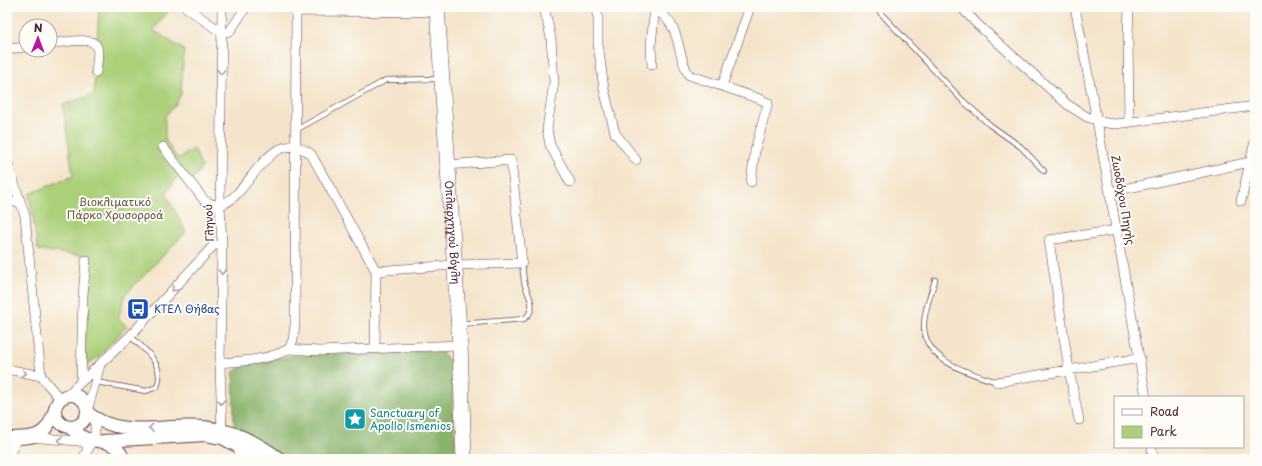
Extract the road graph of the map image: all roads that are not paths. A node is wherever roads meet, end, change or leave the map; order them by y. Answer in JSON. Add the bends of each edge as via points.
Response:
{"nodes":[{"id":1,"x":186,"y":7,"type":"edge"},
{"id":2,"x":222,"y":7,"type":"edge"},
{"id":3,"x":246,"y":7,"type":"edge"},
{"id":4,"x":544,"y":7,"type":"edge"},
{"id":5,"x":596,"y":7,"type":"edge"},
{"id":6,"x":750,"y":7,"type":"edge"},
{"id":7,"x":876,"y":7,"type":"edge"},
{"id":8,"x":961,"y":7,"type":"edge"},
{"id":9,"x":1075,"y":7,"type":"edge"},
{"id":10,"x":1129,"y":7,"type":"edge"},
{"id":11,"x":655,"y":8,"type":"edge"},
{"id":12,"x":296,"y":9,"type":"edge"},
{"id":13,"x":437,"y":9,"type":"edge"},
{"id":14,"x":222,"y":33,"type":"junction"},
{"id":15,"x":58,"y":43,"type":"edge"},
{"id":16,"x":18,"y":48,"type":"edge"},
{"id":17,"x":7,"y":49,"type":"edge"},
{"id":18,"x":652,"y":65,"type":"dead end"},
{"id":19,"x":96,"y":72,"type":"dead end"},
{"id":20,"x":441,"y":79,"type":"junction"},
{"id":21,"x":722,"y":86,"type":"junction"},
{"id":22,"x":1255,"y":106,"type":"edge"},
{"id":23,"x":1097,"y":121,"type":"junction"},
{"id":24,"x":1129,"y":122,"type":"junction"},
{"id":25,"x":296,"y":130,"type":"junction"},
{"id":26,"x":1255,"y":141,"type":"edge"},
{"id":27,"x":163,"y":147,"type":"dead end"},
{"id":28,"x":296,"y":147,"type":"junction"},
{"id":29,"x":636,"y":160,"type":"dead end"},
{"id":30,"x":7,"y":161,"type":"edge"},
{"id":31,"x":1250,"y":162,"type":"junction"},
{"id":32,"x":447,"y":165,"type":"junction"},
{"id":33,"x":1044,"y":171,"type":"dead end"},
{"id":34,"x":570,"y":182,"type":"dead end"},
{"id":35,"x":751,"y":182,"type":"dead end"},
{"id":36,"x":1110,"y":192,"type":"junction"},
{"id":37,"x":1241,"y":201,"type":"dead end"},
{"id":38,"x":7,"y":202,"type":"edge"},
{"id":39,"x":20,"y":202,"type":"junction"},
{"id":40,"x":220,"y":205,"type":"junction"},
{"id":41,"x":1117,"y":230,"type":"junction"},
{"id":42,"x":222,"y":244,"type":"junction"},
{"id":43,"x":86,"y":260,"type":"dead end"},
{"id":44,"x":522,"y":263,"type":"junction"},
{"id":45,"x":454,"y":265,"type":"junction"},
{"id":46,"x":376,"y":271,"type":"junction"},
{"id":47,"x":935,"y":280,"type":"dead end"},
{"id":48,"x":458,"y":324,"type":"junction"},
{"id":49,"x":130,"y":336,"type":"junction"},
{"id":50,"x":460,"y":345,"type":"junction"},
{"id":51,"x":375,"y":348,"type":"junction"},
{"id":52,"x":290,"y":349,"type":"junction"},
{"id":53,"x":1140,"y":358,"type":"junction"},
{"id":54,"x":220,"y":363,"type":"junction"},
{"id":55,"x":100,"y":365,"type":"junction"},
{"id":56,"x":7,"y":369,"type":"edge"},
{"id":57,"x":1069,"y":370,"type":"junction"},
{"id":58,"x":41,"y":376,"type":"junction"},
{"id":59,"x":81,"y":382,"type":"junction"},
{"id":60,"x":96,"y":382,"type":"junction"},
{"id":61,"x":997,"y":382,"type":"joint"},
{"id":62,"x":1146,"y":396,"type":"edge"},
{"id":63,"x":61,"y":401,"type":"junction"},
{"id":64,"x":90,"y":414,"type":"junction"},
{"id":65,"x":1079,"y":420,"type":"dead end"},
{"id":66,"x":69,"y":427,"type":"junction"},
{"id":67,"x":222,"y":433,"type":"junction"},
{"id":68,"x":18,"y":438,"type":"edge"},
{"id":69,"x":95,"y":443,"type":"junction"},
{"id":70,"x":239,"y":445,"type":"junction"},
{"id":71,"x":1152,"y":448,"type":"edge"},
{"id":72,"x":7,"y":459,"type":"edge"},
{"id":73,"x":83,"y":459,"type":"edge"},
{"id":74,"x":124,"y":459,"type":"edge"},
{"id":75,"x":239,"y":459,"type":"edge"},
{"id":76,"x":262,"y":459,"type":"edge"},
{"id":77,"x":280,"y":459,"type":"edge"},
{"id":78,"x":464,"y":459,"type":"edge"},
{"id":79,"x":1153,"y":459,"type":"edge"}],
"edges":[{"from":1,"to":14,"type":"street"},
{"from":2,"to":14,"type":"street","name":"Γληνού"},
{"from":3,"to":14,"type":"street","via":[[230,31]]},
{"from":4,"to":34,"type":"street","via":[[551,38],[554,82],[547,129],[550,145]]},
{"from":5,"to":29,"type":"street","via":[[604,89],[615,133]]},
{"from":6,"to":21,"type":"street"},
{"from":7,"to":33,"type":"lane","via":[[962,100],[990,125],[1021,147]]},
{"from":8,"to":23,"type":"street","via":[[1068,105]]},
{"from":9,"to":23,"type":"street","name":"Ζωοδόχου Πηγής"},
{"from":10,"to":24,"type":"street"},
{"from":11,"to":18,"type":"street","via":[[650,45]]},
{"from":11,"to":21,"type":"street","via":[[666,16],[672,26],[688,76]]},
{"from":12,"to":13,"type":"street"},
{"from":12,"to":25,"type":"street"},
{"from":13,"to":20,"type":"main road","name":"Οπλαρχηγού Βόγλη"},
{"from":14,"to":40,"type":"street","name":"Γληνού","one_way":true},
{"from":15,"to":19,"type":"street","via":[[93,41],[98,52]]},
{"from":16,"to":17,"type":"street"},
{"from":20,"to":25,"type":"lane","via":[[386,80]]},
{"from":20,"to":32,"type":"main road","name":"Οπλαρχηγού Βόγλη"},
{"from":21,"to":35,"type":"street","via":[[768,103],[755,150]]},
{"from":22,"to":24,"type":"street"},
{"from":23,"to":24,"type":"street","via":[[1116,124]]},
{"from":23,"to":36,"type":"street","name":"Ζωοδόχου Πηγής"},
{"from":25,"to":28,"type":"street"},
{"from":26,"to":31,"type":"street"},
{"from":27,"to":40,"type":"street","via":[[204,200]]},
{"from":28,"to":40,"type":"street","via":[[276,151],[268,157],[232,197]]},
{"from":28,"to":46,"type":"street","via":[[303,148],[311,154]]},
{"from":28,"to":52,"type":"street","via":[[294,325]]},
{"from":30,"to":39,"type":"street"},
{"from":31,"to":36,"type":"street"},
{"from":31,"to":37,"type":"street"},
{"from":32,"to":44,"type":"street","via":[[511,160]]},
{"from":32,"to":45,"type":"main road","name":"Οπλαρχηγού Βόγλη"},
{"from":36,"to":41,"type":"street","name":"Ζωοδόχου Πηγής"},
{"from":38,"to":39,"type":"street"},
{"from":39,"to":58,"type":"street","via":[[25,216]]},
{"from":40,"to":42,"type":"street","name":"Γληνού"},
{"from":41,"to":53,"type":"street","name":"Ζωοδόχου Πηγής"},
{"from":41,"to":57,"type":"street","via":[[1049,240]]},
{"from":42,"to":49,"type":"street","one_way":true,"via":[[214,245]]},
{"from":42,"to":54,"type":"street","name":"Γληνού","one_way":true},
{"from":43,"to":59,"type":"street"},
{"from":44,"to":45,"type":"street"},
{"from":44,"to":48,"type":"lane","via":[[531,300],[530,315],[524,319]]},
{"from":45,"to":46,"type":"street"},
{"from":45,"to":48,"type":"main road","name":"Οπλαρχηγού Βόγλη"},
{"from":46,"to":51,"type":"street"},
{"from":47,"to":61,"type":"lane","via":[[924,325],[925,336],[932,350],[950,364]]},
{"from":48,"to":50,"type":"main road","name":"Οπλαρχηγού Βόγλη"},
{"from":49,"to":55,"type":"street"},
{"from":49,"to":60,"type":"lane","via":[[155,361],[160,372],[157,387],[146,391]]},
{"from":50,"to":51,"type":"street"},
{"from":50,"to":78,"type":"main road","name":"Οπλαρχηγού Βόγλη"},
{"from":51,"to":52,"type":"street","via":[[319,351]]},
{"from":52,"to":54,"type":"street","via":[[256,359]]},
{"from":53,"to":57,"type":"street"},
{"from":53,"to":62,"type":"street","name":"Ζωοδόχου Πηγής"},
{"from":54,"to":67,"type":"street","name":"Γληνού","one_way":true},
{"from":55,"to":59,"type":"street"},
{"from":55,"to":60,"type":"street"},
{"from":56,"to":58,"type":"street","one_way":true},
{"from":57,"to":61,"type":"street"},
{"from":57,"to":65,"type":"street"},
{"from":58,"to":63,"type":"street"},
{"from":59,"to":63,"type":"street"},
{"from":60,"to":64,"type":"street"},
{"from":63,"to":64,"type":"street","via":[[74,394],[80,397]]},
{"from":63,"to":66,"type":"street","via":[[55,414],[60,423]]},
{"from":63,"to":68,"type":"street","via":[[47,429],[40,434]]},
{"from":64,"to":66,"type":"street","via":[[81,424]]},
{"from":67,"to":64,"type":"street","one_way":true,"via":[[202,426],[121,428]]},
{"from":64,"to":69,"type":"street","via":[[96,428]]},
{"from":66,"to":69,"type":"street"},
{"from":67,"to":69,"type":"street"},
{"from":67,"to":70,"type":"street"},
{"from":67,"to":77,"type":"street","via":[[250,440]]},
{"from":69,"to":68,"type":"street","one_way":true},
{"from":68,"to":72,"type":"street"},
{"from":69,"to":73,"type":"street"},
{"from":69,"to":74,"type":"street","via":[[117,449]]},
{"from":70,"to":75,"type":"street"},
{"from":70,"to":76,"type":"street"},
{"from":71,"to":79,"type":"street"}]}
